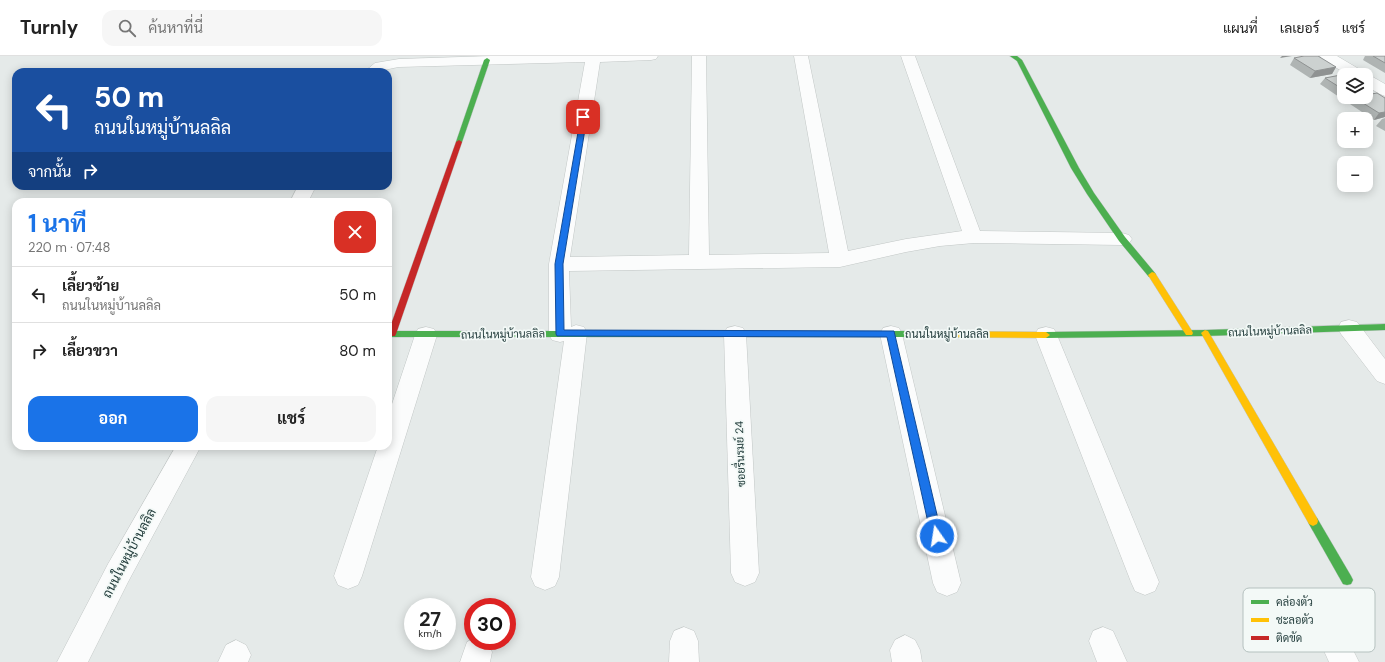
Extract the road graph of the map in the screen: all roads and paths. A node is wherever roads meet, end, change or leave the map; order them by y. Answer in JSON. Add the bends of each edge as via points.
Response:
{"nodes":[{"id":1,"x":651,"y":56,"type":"edge"},
{"id":2,"x":699,"y":56,"type":"edge"},
{"id":3,"x":801,"y":56,"type":"edge"},
{"id":4,"x":908,"y":56,"type":"edge"},
{"id":5,"x":1013,"y":56,"type":"edge"},
{"id":6,"x":1327,"y":56,"type":"edge"},
{"id":7,"x":593,"y":58,"type":"junction"},
{"id":8,"x":487,"y":60,"type":"junction"},
{"id":9,"x":377,"y":68,"type":"edge"},
{"id":10,"x":1347,"y":68,"type":"edge"},
{"id":11,"x":1373,"y":83,"type":"edge"},
{"id":12,"x":1385,"y":90,"type":"edge"},
{"id":13,"x":973,"y":237,"type":"junction"},
{"id":14,"x":1122,"y":239,"type":"junction"},
{"id":15,"x":840,"y":260,"type":"junction"},
{"id":16,"x":699,"y":262,"type":"junction"},
{"id":17,"x":559,"y":264,"type":"junction"},
{"id":18,"x":1385,"y":327,"type":"edge"},
{"id":19,"x":392,"y":328,"type":"edge"},
{"id":20,"x":1349,"y":328,"type":"junction"},
{"id":21,"x":568,"y":333,"type":"junction"},
{"id":22,"x":1189,"y":333,"type":"junction"},
{"id":23,"x":1205,"y":333,"type":"junction"},
{"id":24,"x":392,"y":334,"type":"edge"},
{"id":25,"x":735,"y":334,"type":"junction"},
{"id":26,"x":891,"y":334,"type":"junction"},
{"id":27,"x":426,"y":335,"type":"junction"},
{"id":28,"x":1046,"y":335,"type":"junction"},
{"id":29,"x":1385,"y":375,"type":"edge"},
{"id":30,"x":392,"y":440,"type":"edge"},
{"id":31,"x":186,"y":450,"type":"edge"},
{"id":32,"x":389,"y":450,"type":"edge"},
{"id":33,"x":745,"y":573,"type":"dead end"},
{"id":34,"x":348,"y":576,"type":"dead end"},
{"id":35,"x":545,"y":577,"type":"dead end"},
{"id":36,"x":1347,"y":580,"type":"dead end"},
{"id":37,"x":1145,"y":582,"type":"dead end"},
{"id":38,"x":947,"y":583,"type":"dead end"},
{"id":39,"x":72,"y":662,"type":"edge"}],
"edges":[{"from":1,"to":7,"type":"street"},
{"from":2,"to":16,"type":"street"},
{"from":3,"to":15,"type":"street"},
{"from":4,"to":13,"type":"street"},
{"from":5,"to":14,"type":"street","via":[[1019,60],[1075,168]]},
{"from":6,"to":10,"type":"street"},
{"from":7,"to":8,"type":"street"},
{"from":7,"to":17,"type":"street"},
{"from":8,"to":9,"type":"street","via":[[399,63]]},
{"from":8,"to":19,"type":"street"},
{"from":11,"to":12,"type":"street"},
{"from":13,"to":14,"type":"street"},
{"from":13,"to":15,"type":"street","via":[[915,243]]},
{"from":14,"to":22,"type":"street","via":[[1144,265]]},
{"from":15,"to":16,"type":"street"},
{"from":16,"to":17,"type":"street"},
{"from":17,"to":21,"type":"street"},
{"from":18,"to":20,"type":"street","name":"ถนนในหมู่บ้านลลิล"},
{"from":20,"to":23,"type":"street","name":"ถนนในหมู่บ้านลลิล"},
{"from":20,"to":29,"type":"street"},
{"from":21,"to":25,"type":"street","name":"ถนนในหมู่บ้านลลิล"},
{"from":21,"to":27,"type":"street","name":"ถนนในหมู่บ้านลลิล"},
{"from":21,"to":35,"type":"street"},
{"from":22,"to":23,"type":"street","name":"ถนนในหมู่บ้านลลิล"},
{"from":22,"to":28,"type":"street","name":"ถนนในหมู่บ้านลลิล"},
{"from":23,"to":36,"type":"street"},
{"from":24,"to":27,"type":"street","name":"ถนนในหมู่บ้านลลิล"},
{"from":25,"to":26,"type":"street","name":"ถนนในหมู่บ้านลลิล"},
{"from":25,"to":33,"type":"street","name":"ซอยรื่นรมย์ 24"},
{"from":26,"to":28,"type":"street","name":"ถนนในหมู่บ้านลลิล"},
{"from":26,"to":38,"type":"street"},
{"from":27,"to":30,"type":"street"},
{"from":28,"to":37,"type":"street"},
{"from":31,"to":39,"type":"street","name":"ถนนในหมู่บ้านลลิล"},
{"from":32,"to":34,"type":"street"}]}
